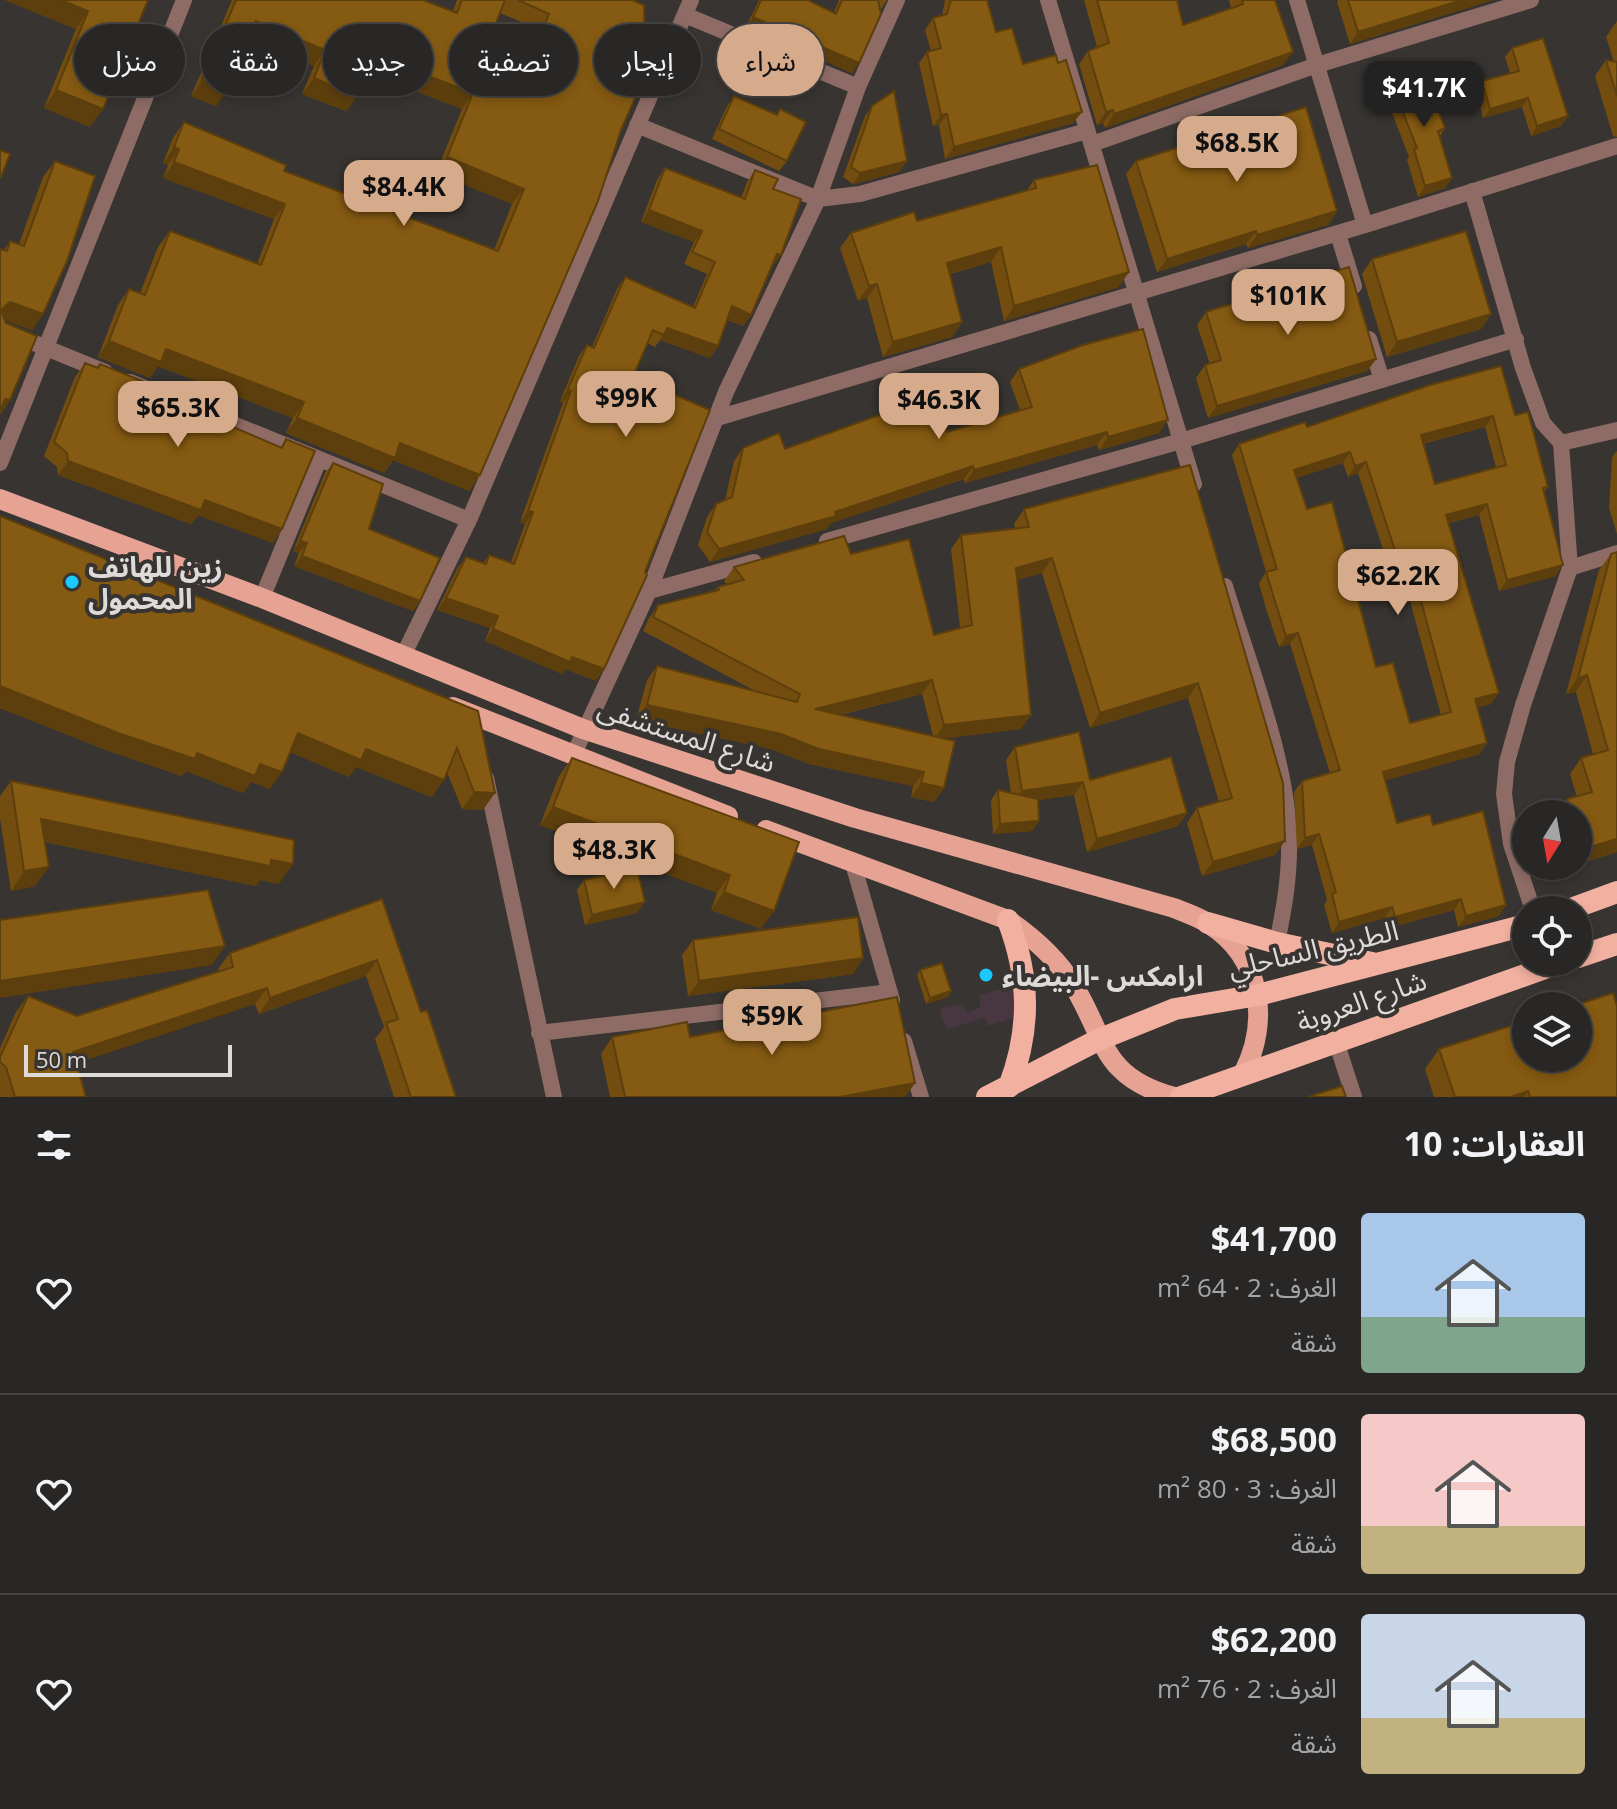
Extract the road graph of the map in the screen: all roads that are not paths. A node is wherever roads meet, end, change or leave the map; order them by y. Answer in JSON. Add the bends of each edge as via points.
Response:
{"nodes":[{"id":1,"x":184,"y":0,"type":"edge"},
{"id":2,"x":897,"y":0,"type":"edge"},
{"id":3,"x":1048,"y":0,"type":"edge"},
{"id":4,"x":1297,"y":0,"type":"edge"},
{"id":5,"x":1531,"y":0,"type":"edge"},
{"id":6,"x":688,"y":8,"type":"edge"},
{"id":7,"x":1317,"y":65,"type":"junction"},
{"id":8,"x":858,"y":87,"type":"junction"},
{"id":9,"x":637,"y":125,"type":"junction"},
{"id":10,"x":1089,"y":137,"type":"junction"},
{"id":11,"x":1617,"y":146,"type":"edge"},
{"id":12,"x":1472,"y":191,"type":"junction"},
{"id":13,"x":818,"y":199,"type":"junction"},
{"id":14,"x":1365,"y":225,"type":"junction"},
{"id":15,"x":1338,"y":234,"type":"junction"},
{"id":16,"x":1135,"y":294,"type":"junction"},
{"id":17,"x":0,"y":329,"type":"edge"},
{"id":18,"x":1516,"y":339,"type":"junction"},
{"id":19,"x":44,"y":347,"type":"junction"},
{"id":20,"x":1382,"y":380,"type":"junction"},
{"id":21,"x":717,"y":418,"type":"junction"},
{"id":22,"x":1617,"y":430,"type":"edge"},
{"id":23,"x":1181,"y":441,"type":"junction"},
{"id":24,"x":1561,"y":443,"type":"junction"},
{"id":25,"x":319,"y":460,"type":"junction"},
{"id":26,"x":0,"y":463,"type":"edge"},
{"id":27,"x":0,"y":499,"type":"edge"},
{"id":28,"x":1199,"y":499,"type":"edge"},
{"id":29,"x":469,"y":520,"type":"junction"},
{"id":30,"x":816,"y":544,"type":"edge"},
{"id":31,"x":1617,"y":553,"type":"edge"},
{"id":32,"x":770,"y":557,"type":"edge"},
{"id":33,"x":1570,"y":568,"type":"junction"},
{"id":34,"x":1221,"y":571,"type":"edge"},
{"id":35,"x":649,"y":591,"type":"junction"},
{"id":36,"x":262,"y":598,"type":"junction"},
{"id":37,"x":404,"y":654,"type":"junction"},
{"id":38,"x":432,"y":698,"type":"edge"},
{"id":39,"x":583,"y":729,"type":"junction"},
{"id":40,"x":573,"y":756,"type":"junction"},
{"id":41,"x":483,"y":761,"type":"edge"},
{"id":42,"x":852,"y":860,"type":"junction"},
{"id":43,"x":1617,"y":892,"type":"edge"},
{"id":44,"x":1529,"y":896,"type":"edge"},
{"id":45,"x":1592,"y":901,"type":"edge"},
{"id":46,"x":1008,"y":920,"type":"junction"},
{"id":47,"x":1208,"y":923,"type":"junction"},
{"id":48,"x":1512,"y":929,"type":"edge"},
{"id":49,"x":1277,"y":943,"type":"junction"},
{"id":50,"x":1617,"y":944,"type":"edge"},
{"id":51,"x":1592,"y":952,"type":"edge"},
{"id":52,"x":1381,"y":965,"type":"junction"},
{"id":53,"x":1522,"y":976,"type":"edge"},
{"id":54,"x":890,"y":992,"type":"junction"},
{"id":55,"x":1258,"y":995,"type":"junction"},
{"id":56,"x":539,"y":1033,"type":"junction"},
{"id":57,"x":1098,"y":1040,"type":"junction"},
{"id":58,"x":1336,"y":1041,"type":"junction"},
{"id":59,"x":1243,"y":1074,"type":"junction"},
{"id":60,"x":1009,"y":1087,"type":"junction"},
{"id":61,"x":554,"y":1097,"type":"edge"},
{"id":62,"x":921,"y":1097,"type":"edge"},
{"id":63,"x":987,"y":1097,"type":"edge"},
{"id":64,"x":1174,"y":1097,"type":"edge"},
{"id":65,"x":1181,"y":1097,"type":"edge"},
{"id":66,"x":1354,"y":1097,"type":"edge"}],
"edges":[{"from":1,"to":19,"type":"street"},
{"from":2,"to":8,"type":"street"},
{"from":3,"to":10,"type":"street"},
{"from":4,"to":7,"type":"street"},
{"from":5,"to":7,"type":"street"},
{"from":6,"to":8,"type":"street"},
{"from":6,"to":9,"type":"street"},
{"from":7,"to":10,"type":"street"},
{"from":7,"to":14,"type":"street"},
{"from":8,"to":13,"type":"street"},
{"from":9,"to":13,"type":"street"},
{"from":9,"to":29,"type":"street"},
{"from":10,"to":13,"type":"street","via":[[860,194]]},
{"from":10,"to":16,"type":"street"},
{"from":11,"to":12,"type":"street"},
{"from":12,"to":14,"type":"street"},
{"from":12,"to":18,"type":"street"},
{"from":13,"to":21,"type":"street"},
{"from":14,"to":15,"type":"street"},
{"from":15,"to":16,"type":"street"},
{"from":15,"to":20,"type":"street"},
{"from":16,"to":21,"type":"street"},
{"from":16,"to":23,"type":"street"},
{"from":17,"to":19,"type":"street"},
{"from":18,"to":20,"type":"street"},
{"from":18,"to":24,"type":"street","via":[[1543,423]]},
{"from":19,"to":25,"type":"street"},
{"from":19,"to":26,"type":"street"},
{"from":20,"to":23,"type":"street"},
{"from":21,"to":35,"type":"street"},
{"from":22,"to":24,"type":"street"},
{"from":23,"to":28,"type":"street"},
{"from":23,"to":30,"type":"street"},
{"from":24,"to":33,"type":"street"},
{"from":25,"to":29,"type":"street"},
{"from":25,"to":36,"type":"street"},
{"from":27,"to":36,"type":"main road","name":"شارع المستشفى"},
{"from":29,"to":37,"type":"street"},
{"from":31,"to":33,"type":"street"},
{"from":32,"to":35,"type":"street"},
{"from":33,"to":44,"type":"street","via":[[1507,762],[1505,818]]},
{"from":34,"to":49,"type":"street","via":[[1282,781],[1288,883]]},
{"from":35,"to":39,"type":"street"},
{"from":36,"to":37,"type":"main road","name":"شارع المستشفى"},
{"from":37,"to":39,"type":"main road","name":"شارع المستشفى"},
{"from":38,"to":40,"type":"main road","name":"شارع المستشفى","via":[[475,723]]},
{"from":39,"to":40,"type":"street"},
{"from":39,"to":47,"type":"main road","name":"شارع المستشفى","via":[[855,818],[1174,908]]},
{"from":40,"to":42,"type":"main road","name":"شارع المستشفى"},
{"from":41,"to":56,"type":"street"},
{"from":42,"to":46,"type":"main road","name":"شارع المستشفى"},
{"from":42,"to":54,"type":"street"},
{"from":43,"to":45,"type":"highway"},
{"from":46,"to":57,"type":"main road","name":"شارع المستشفى","via":[[1060,966],[1083,1001]]},
{"from":46,"to":60,"type":"highway","via":[[1027,1004],[1019,1060]]},
{"from":47,"to":49,"type":"highway"},
{"from":47,"to":55,"type":"main road","name":"شارع المستشفى","via":[[1245,962]]},
{"from":48,"to":52,"type":"highway","name":"الطريق الساحلي"},
{"from":49,"to":52,"type":"highway"},
{"from":50,"to":51,"type":"highway"},
{"from":52,"to":55,"type":"highway","name":"الطريق الساحلي"},
{"from":53,"to":58,"type":"highway","name":"شارع العروبة"},
{"from":54,"to":56,"type":"street"},
{"from":54,"to":62,"type":"street"},
{"from":55,"to":57,"type":"highway","name":"الطريق الساحلي","via":[[1175,1009]]},
{"from":55,"to":59,"type":"main road","name":"شارع المستشفى","via":[[1259,1034]]},
{"from":56,"to":61,"type":"street"},
{"from":57,"to":60,"type":"highway","name":"الطريق الساحلي"},
{"from":57,"to":64,"type":"main road","name":"شارع المستشفى","via":[[1131,1077]]},
{"from":58,"to":59,"type":"highway","name":"شارع العروبة"},
{"from":58,"to":66,"type":"street"},
{"from":59,"to":65,"type":"highway","name":"شارع العروبة"},
{"from":60,"to":63,"type":"highway","name":"الطريق الساحلي"}]}
